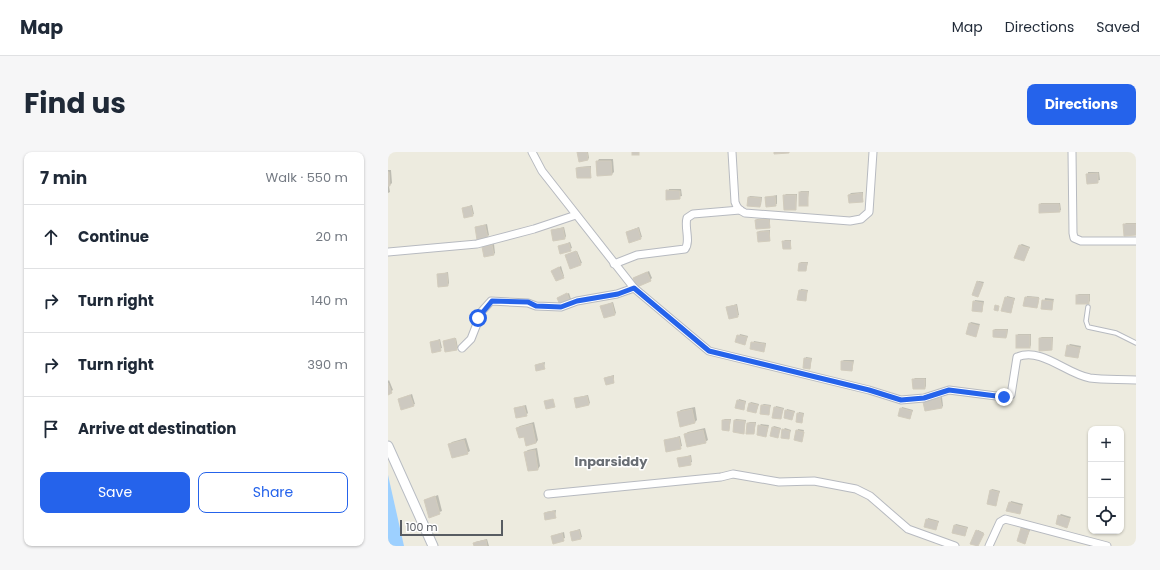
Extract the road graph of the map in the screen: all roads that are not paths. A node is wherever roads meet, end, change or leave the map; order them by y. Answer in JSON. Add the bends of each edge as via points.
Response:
{"nodes":[{"id":1,"x":532,"y":152,"type":"edge"},
{"id":2,"x":732,"y":152,"type":"edge"},
{"id":3,"x":873,"y":152,"type":"edge"},
{"id":4,"x":1072,"y":152,"type":"edge"},
{"id":5,"x":740,"y":210,"type":"junction"},
{"id":6,"x":576,"y":215,"type":"junction"},
{"id":7,"x":1136,"y":241,"type":"edge"},
{"id":8,"x":388,"y":252,"type":"edge"},
{"id":9,"x":614,"y":264,"type":"junction"},
{"id":10,"x":634,"y":288,"type":"junction"},
{"id":11,"x":1088,"y":307,"type":"dead end"},
{"id":12,"x":1136,"y":343,"type":"edge"},
{"id":13,"x":462,"y":348,"type":"dead end"},
{"id":14,"x":1136,"y":380,"type":"edge"},
{"id":15,"x":388,"y":446,"type":"edge"},
{"id":16,"x":548,"y":494,"type":"dead end"},
{"id":17,"x":433,"y":546,"type":"edge"},
{"id":18,"x":955,"y":546,"type":"edge"},
{"id":19,"x":989,"y":546,"type":"edge"},
{"id":20,"x":1107,"y":546,"type":"edge"}],
"edges":[{"from":1,"to":6,"type":"street","via":[[542,171]]},
{"from":2,"to":5,"type":"street","via":[[735,202],[736,208]]},
{"from":3,"to":5,"type":"street","via":[[869,212],[860,219],[850,221],[746,213]]},
{"from":4,"to":7,"type":"street","via":[[1074,238],[1081,241]]},
{"from":5,"to":9,"type":"street","via":[[693,214],[686,218],[688,243],[685,249],[637,255]]},
{"from":6,"to":8,"type":"street","via":[[477,244]]},
{"from":6,"to":9,"type":"street"},
{"from":9,"to":10,"type":"street"},
{"from":10,"to":13,"type":"street","via":[[561,307],[528,302],[492,301],[480,315],[471,339]]},
{"from":10,"to":14,"type":"street","via":[[709,351],[901,400],[924,398],[949,390],[1004,397],[1011,395],[1017,357],[1025,354],[1045,358],[1089,378]]},
{"from":11,"to":12,"type":"lane","via":[[1088,327],[1116,333]]},
{"from":15,"to":17,"type":"main road"},
{"from":16,"to":18,"type":"street","via":[[733,474],[779,482],[814,481],[856,489],[870,496],[908,529]]},
{"from":19,"to":20,"type":"street","via":[[1000,522],[1005,519]]}]}
